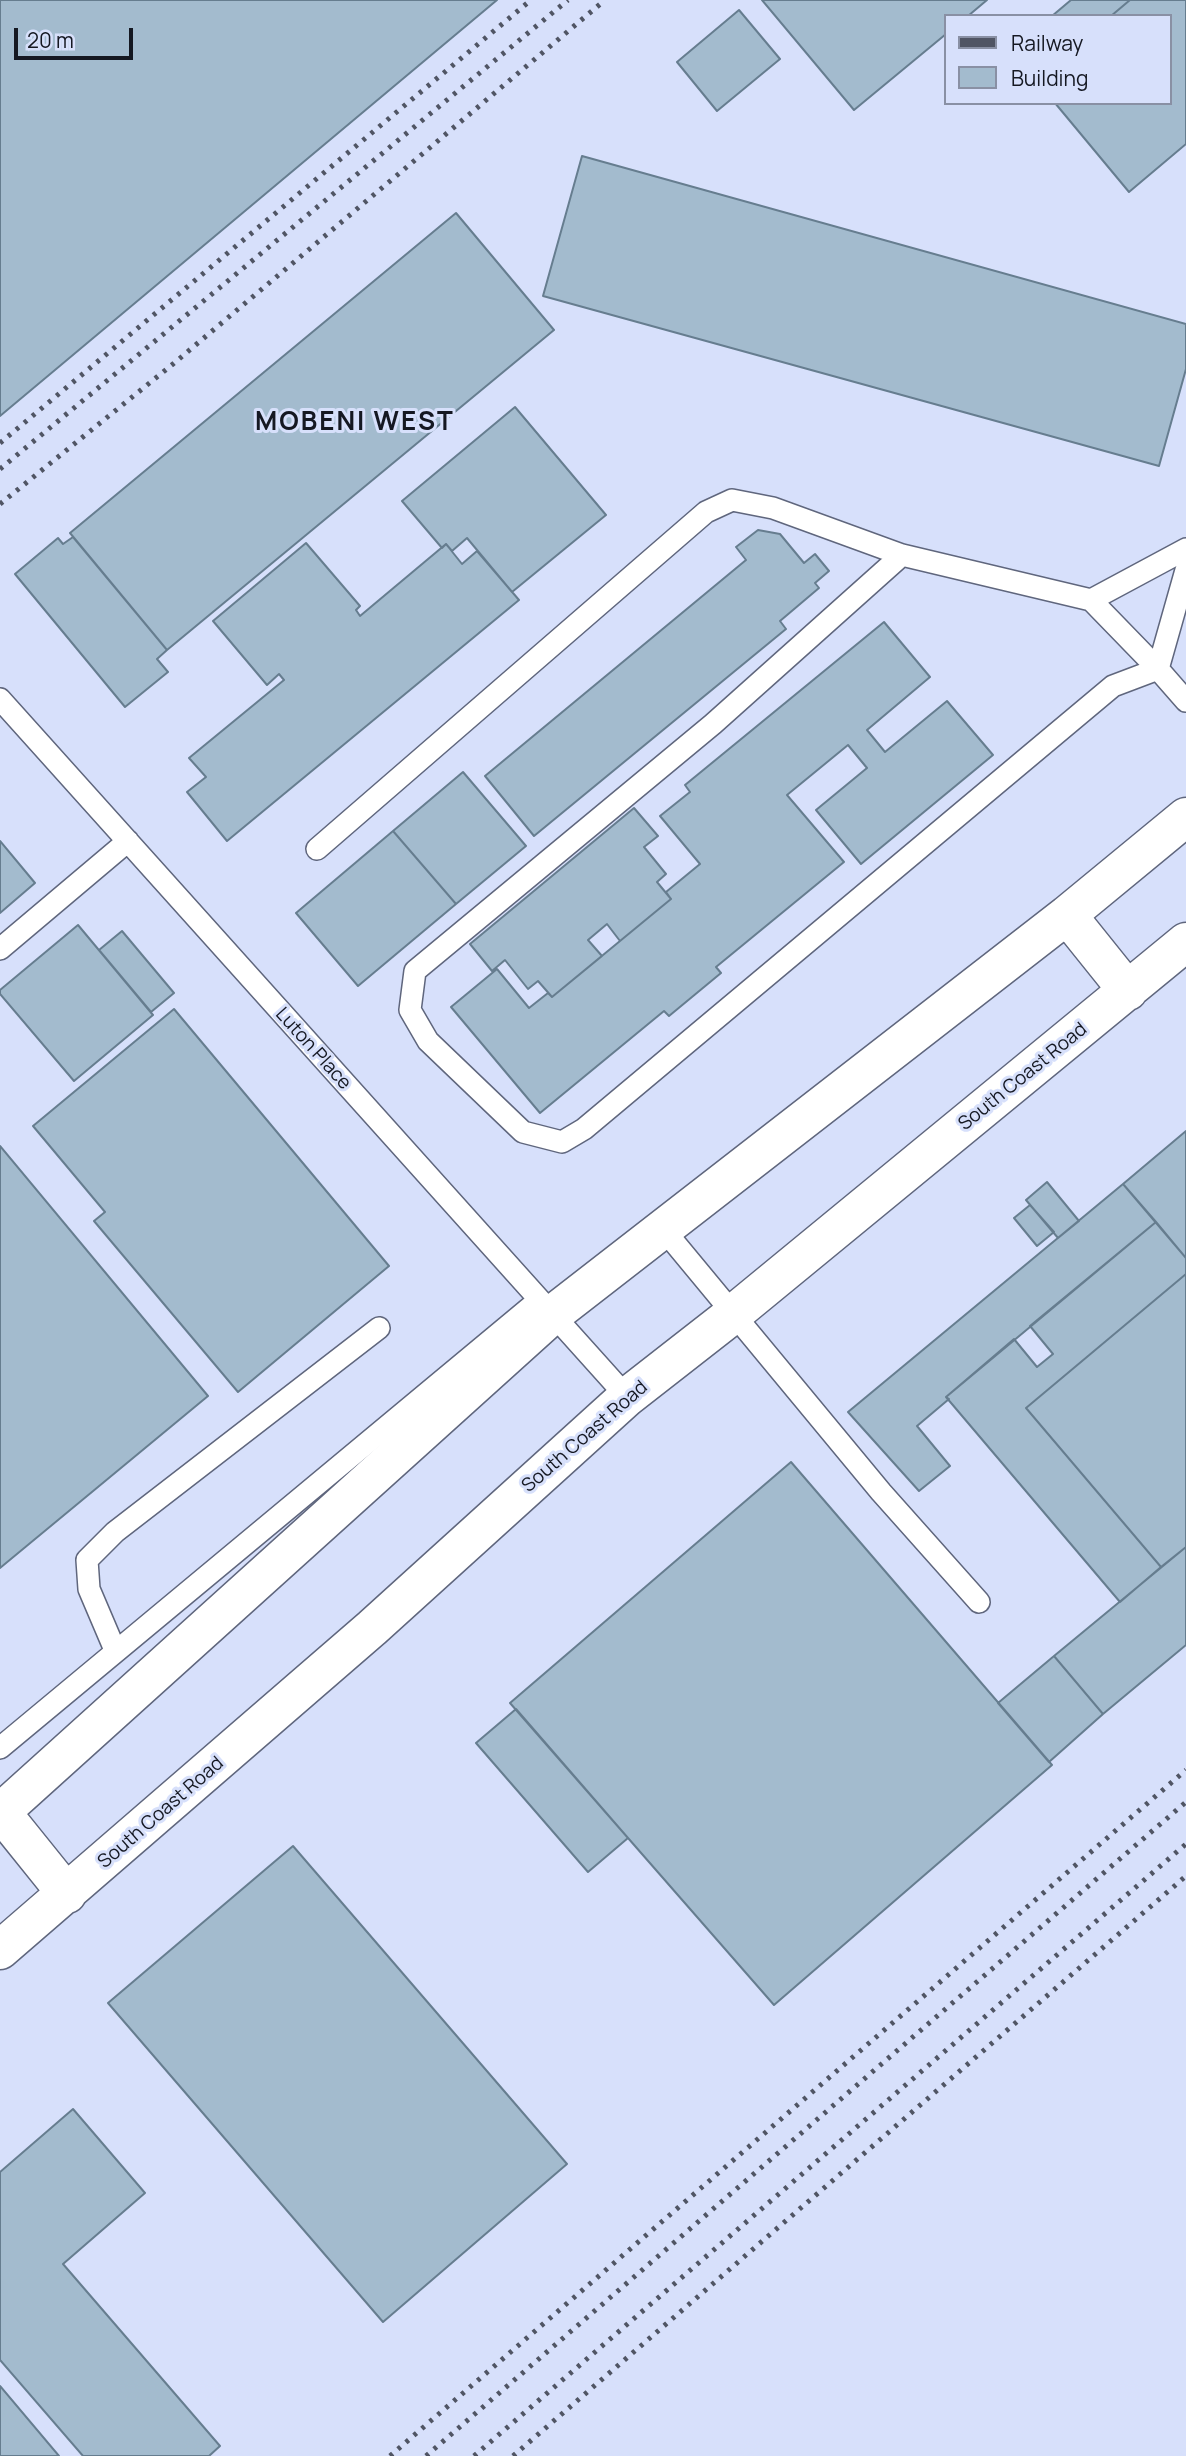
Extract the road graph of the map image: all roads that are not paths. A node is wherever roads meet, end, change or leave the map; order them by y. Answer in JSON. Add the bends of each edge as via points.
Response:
{"nodes":[{"id":1,"x":1186,"y":549,"type":"edge"},
{"id":2,"x":902,"y":555,"type":"junction"},
{"id":3,"x":1186,"y":570,"type":"edge"},
{"id":4,"x":1091,"y":600,"type":"junction"},
{"id":5,"x":1158,"y":668,"type":"junction"},
{"id":6,"x":0,"y":699,"type":"edge"},
{"id":7,"x":1186,"y":701,"type":"edge"},
{"id":8,"x":1186,"y":817,"type":"edge"},
{"id":9,"x":128,"y":841,"type":"junction"},
{"id":10,"x":317,"y":849,"type":"dead end"},
{"id":11,"x":1067,"y":915,"type":"junction"},
{"id":12,"x":1186,"y":942,"type":"edge"},
{"id":13,"x":0,"y":949,"type":"edge"},
{"id":14,"x":1128,"y":991,"type":"junction"},
{"id":15,"x":664,"y":1230,"type":"junction"},
{"id":16,"x":546,"y":1307,"type":"junction"},
{"id":17,"x":732,"y":1315,"type":"junction"},
{"id":18,"x":379,"y":1328,"type":"dead end"},
{"id":19,"x":627,"y":1398,"type":"junction"},
{"id":20,"x":979,"y":1602,"type":"dead end"},
{"id":21,"x":115,"y":1650,"type":"junction"},
{"id":22,"x":0,"y":1748,"type":"edge"},
{"id":23,"x":1,"y":1812,"type":"edge"},
{"id":24,"x":67,"y":1894,"type":"junction"},
{"id":25,"x":0,"y":1950,"type":"edge"}],
"edges":[{"from":1,"to":4,"type":"lane"},
{"from":2,"to":4,"type":"lane"},
{"from":2,"to":5,"type":"lane","via":[[713,724],[415,971],[410,1010],[428,1041],[523,1132],[562,1142],[584,1129],[1113,686]]},
{"from":2,"to":10,"type":"lane","via":[[773,508],[732,499],[706,512]]},
{"from":3,"to":5,"type":"lane"},
{"from":4,"to":5,"type":"lane"},
{"from":5,"to":7,"type":"lane"},
{"from":6,"to":9,"type":"lane","name":"Luton Place"},
{"from":8,"to":11,"type":"highway"},
{"from":9,"to":13,"type":"lane"},
{"from":9,"to":16,"type":"lane","name":"Luton Place"},
{"from":11,"to":14,"type":"highway"},
{"from":11,"to":15,"type":"highway"},
{"from":12,"to":14,"type":"highway","name":"South Coast Road"},
{"from":14,"to":17,"type":"highway","name":"South Coast Road"},
{"from":15,"to":16,"type":"highway"},
{"from":15,"to":17,"type":"lane"},
{"from":16,"to":19,"type":"lane","name":"Luton Place"},
{"from":16,"to":21,"type":"lane"},
{"from":16,"to":23,"type":"highway"},
{"from":17,"to":19,"type":"highway","name":"South Coast Road"},
{"from":17,"to":20,"type":"lane"},
{"from":18,"to":21,"type":"lane","via":[[115,1532],[87,1560],[89,1589]]},
{"from":19,"to":24,"type":"highway","name":"South Coast Road","via":[[372,1629]]},
{"from":21,"to":22,"type":"lane"},
{"from":23,"to":24,"type":"highway"},
{"from":24,"to":25,"type":"highway","name":"South Coast Road"}]}
